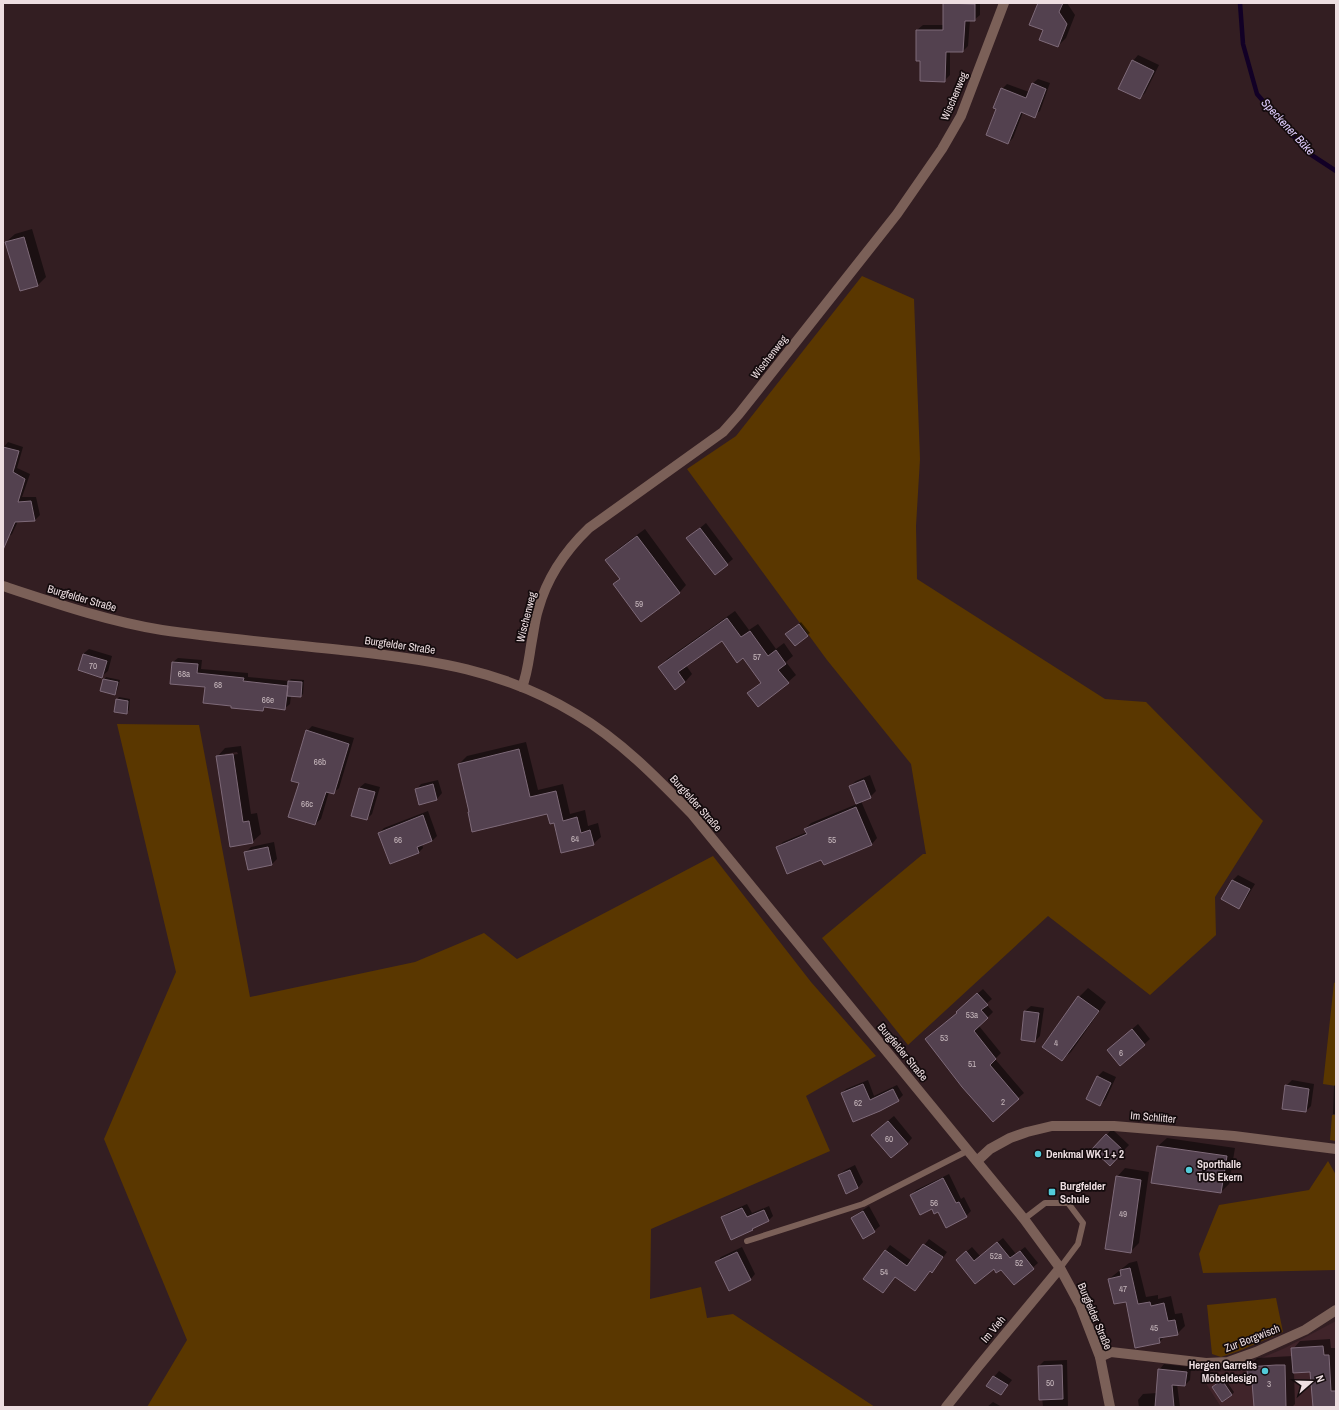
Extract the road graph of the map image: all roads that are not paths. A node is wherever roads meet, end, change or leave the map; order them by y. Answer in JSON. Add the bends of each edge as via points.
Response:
{"nodes":[{"id":1,"x":1004,"y":3,"type":"edge"},
{"id":2,"x":3,"y":586,"type":"edge"},
{"id":3,"x":522,"y":688,"type":"junction"},
{"id":4,"x":1336,"y":1149,"type":"edge"},
{"id":5,"x":968,"y":1150,"type":"junction"},
{"id":6,"x":977,"y":1160,"type":"junction"},
{"id":7,"x":1024,"y":1219,"type":"junction"},
{"id":8,"x":748,"y":1241,"type":"dead end"},
{"id":9,"x":1060,"y":1268,"type":"junction"},
{"id":10,"x":1336,"y":1310,"type":"edge"},
{"id":11,"x":1100,"y":1357,"type":"junction"},
{"id":12,"x":946,"y":1407,"type":"edge"},
{"id":13,"x":1110,"y":1407,"type":"edge"}],
"edges":[{"from":1,"to":3,"type":"street","name":"Wischenweg","via":[[961,116],[942,149],[897,214],[763,383],[723,432],[589,528],[563,558],[548,582],[538,610],[527,674]]},
{"from":2,"to":3,"type":"street","name":"Burgfelder Straße","via":[[100,616],[160,629],[406,657],[477,671]]},
{"from":3,"to":5,"type":"street","name":"Burgfelder Straße","via":[[577,714],[597,728],[654,775],[692,814]]},
{"from":4,"to":6,"type":"street","name":"Im Schlitter","via":[[1234,1136],[1114,1126],[1052,1126],[1010,1138]]},
{"from":5,"to":6,"type":"street","name":"Burgfelder Straße"},
{"from":5,"to":8,"type":"lane","via":[[863,1204]]},
{"from":6,"to":7,"type":"street","name":"Burgfelder Straße"},
{"from":7,"to":9,"type":"street","name":"Burgfelder Straße"},
{"from":7,"to":9,"type":"lane","via":[[1045,1203],[1068,1203],[1083,1223],[1078,1244]]},
{"from":9,"to":11,"type":"street","name":"Burgfelder Straße","via":[[1080,1305]]},
{"from":9,"to":12,"type":"street","name":"Im Vieh"},
{"from":10,"to":11,"type":"street","name":"Zur Borgwisch","via":[[1304,1330],[1228,1362],[1206,1363],[1111,1352]]},
{"from":11,"to":13,"type":"street","name":"Burgfelder Straße"}]}
